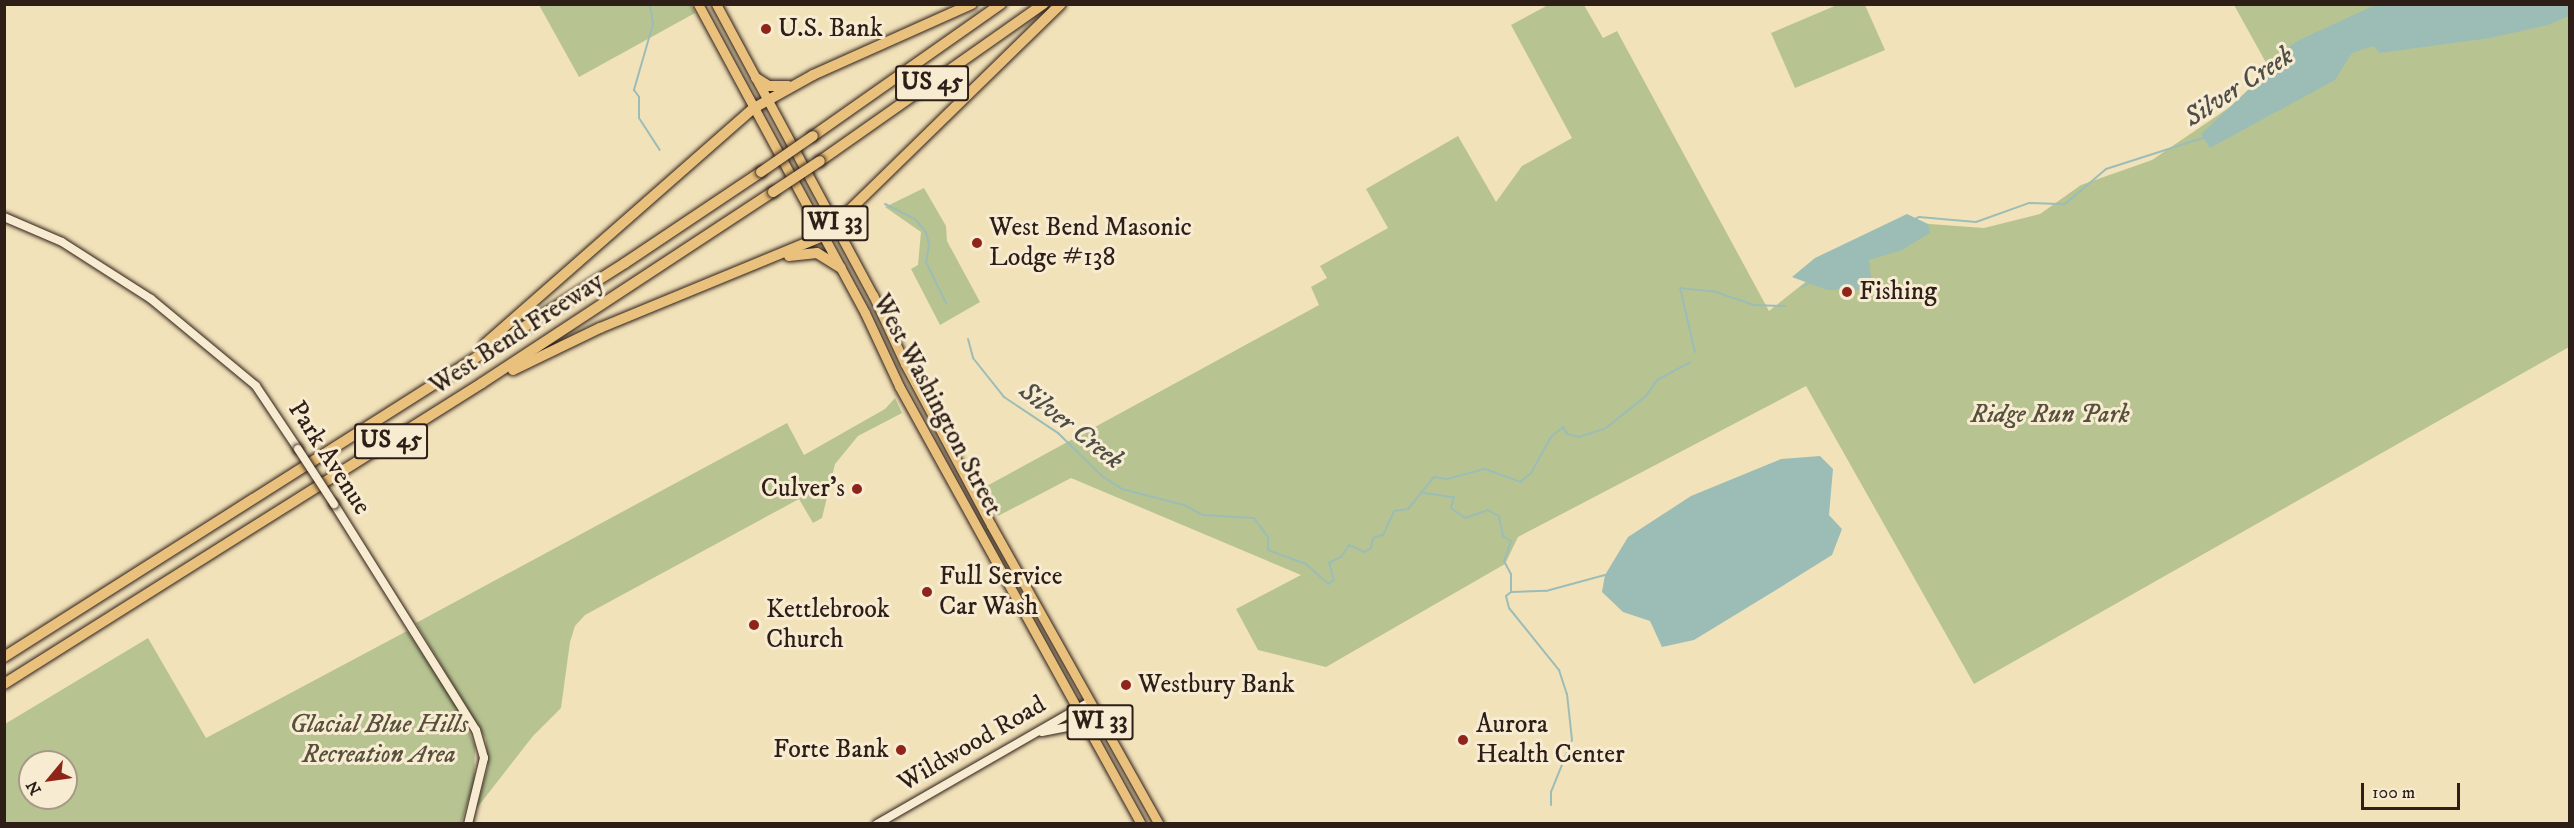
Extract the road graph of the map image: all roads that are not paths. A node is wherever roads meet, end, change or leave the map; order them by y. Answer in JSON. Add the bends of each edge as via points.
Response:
{"nodes":[{"id":1,"x":698,"y":4,"type":"edge"},
{"id":2,"x":716,"y":4,"type":"edge"},
{"id":3,"x":972,"y":4,"type":"edge"},
{"id":4,"x":1001,"y":4,"type":"edge"},
{"id":5,"x":1043,"y":4,"type":"edge"},
{"id":6,"x":1061,"y":4,"type":"edge"},
{"id":7,"x":756,"y":78,"type":"junction"},
{"id":8,"x":791,"y":86,"type":"junction"},
{"id":9,"x":767,"y":99,"type":"junction"},
{"id":10,"x":754,"y":108,"type":"junction"},
{"id":11,"x":4,"y":217,"type":"edge"},
{"id":12,"x":836,"y":224,"type":"junction"},
{"id":13,"x":823,"y":236,"type":"junction"},
{"id":14,"x":777,"y":257,"type":"junction"},
{"id":15,"x":841,"y":268,"type":"junction"},
{"id":16,"x":461,"y":366,"type":"junction"},
{"id":17,"x":482,"y":383,"type":"junction"},
{"id":18,"x":4,"y":657,"type":"edge"},
{"id":19,"x":4,"y":684,"type":"edge"},
{"id":20,"x":1089,"y":702,"type":"junction"},
{"id":21,"x":1076,"y":709,"type":"junction"},
{"id":22,"x":1035,"y":733,"type":"junction"},
{"id":23,"x":1089,"y":733,"type":"junction"},
{"id":24,"x":468,"y":824,"type":"edge"},
{"id":25,"x":876,"y":824,"type":"edge"},
{"id":26,"x":1141,"y":824,"type":"edge"},
{"id":27,"x":1159,"y":824,"type":"edge"}],
"edges":[{"from":1,"to":10,"type":"main road","name":"West Washington Street","number":"WI 33"},
{"from":2,"to":7,"type":"main road","name":"West Washington Street","number":"WI 33"},
{"from":3,"to":8,"type":"highway"},
{"from":4,"to":16,"type":"highway","name":"West Bend Freeway","number":"US 45","bridge":true,"via":[[761,172]]},
{"from":5,"to":17,"type":"highway","name":"West Bend Freeway","number":"US 45","bridge":true,"via":[[820,161]]},
{"from":6,"to":12,"type":"highway"},
{"from":7,"to":8,"type":"highway","via":[[769,86]]},
{"from":7,"to":9,"type":"main road","name":"West Washington Street","number":"WI 33"},
{"from":8,"to":9,"type":"highway"},
{"from":9,"to":10,"type":"highway"},
{"from":9,"to":12,"type":"main road","name":"West Washington Street","number":"WI 33"},
{"from":10,"to":13,"type":"main road","name":"West Washington Street","number":"WI 33"},
{"from":10,"to":16,"type":"highway"},
{"from":11,"to":24,"type":"street","name":"Park Avenue","bridge":true,"via":[[62,242],[151,299],[256,386],[476,730],[484,758]]},
{"from":12,"to":13,"type":"highway"},
{"from":12,"to":20,"type":"main road","name":"West Washington Street","number":"WI 33","via":[[905,364]]},
{"from":13,"to":14,"type":"highway"},
{"from":13,"to":15,"type":"main road","name":"West Washington Street","number":"WI 33"},
{"from":14,"to":15,"type":"highway","via":[[817,253]]},
{"from":14,"to":17,"type":"highway","via":[[600,328]]},
{"from":15,"to":21,"type":"main road","name":"West Washington Street","number":"WI 33","via":[[899,386]]},
{"from":16,"to":18,"type":"highway","name":"West Bend Freeway","number":"US 45"},
{"from":17,"to":19,"type":"highway","name":"West Bend Freeway","number":"US 45"},
{"from":20,"to":21,"type":"street","name":"Wildwood Road"},
{"from":20,"to":27,"type":"main road","name":"West Washington Street","number":"WI 33"},
{"from":21,"to":22,"type":"street","name":"Wildwood Road"},
{"from":21,"to":23,"type":"main road","name":"West Washington Street","number":"WI 33"},
{"from":22,"to":23,"type":"street","via":[[1068,727]]},
{"from":22,"to":25,"type":"street","name":"Wildwood Road"},
{"from":23,"to":26,"type":"main road","name":"West Washington Street","number":"WI 33"}]}
